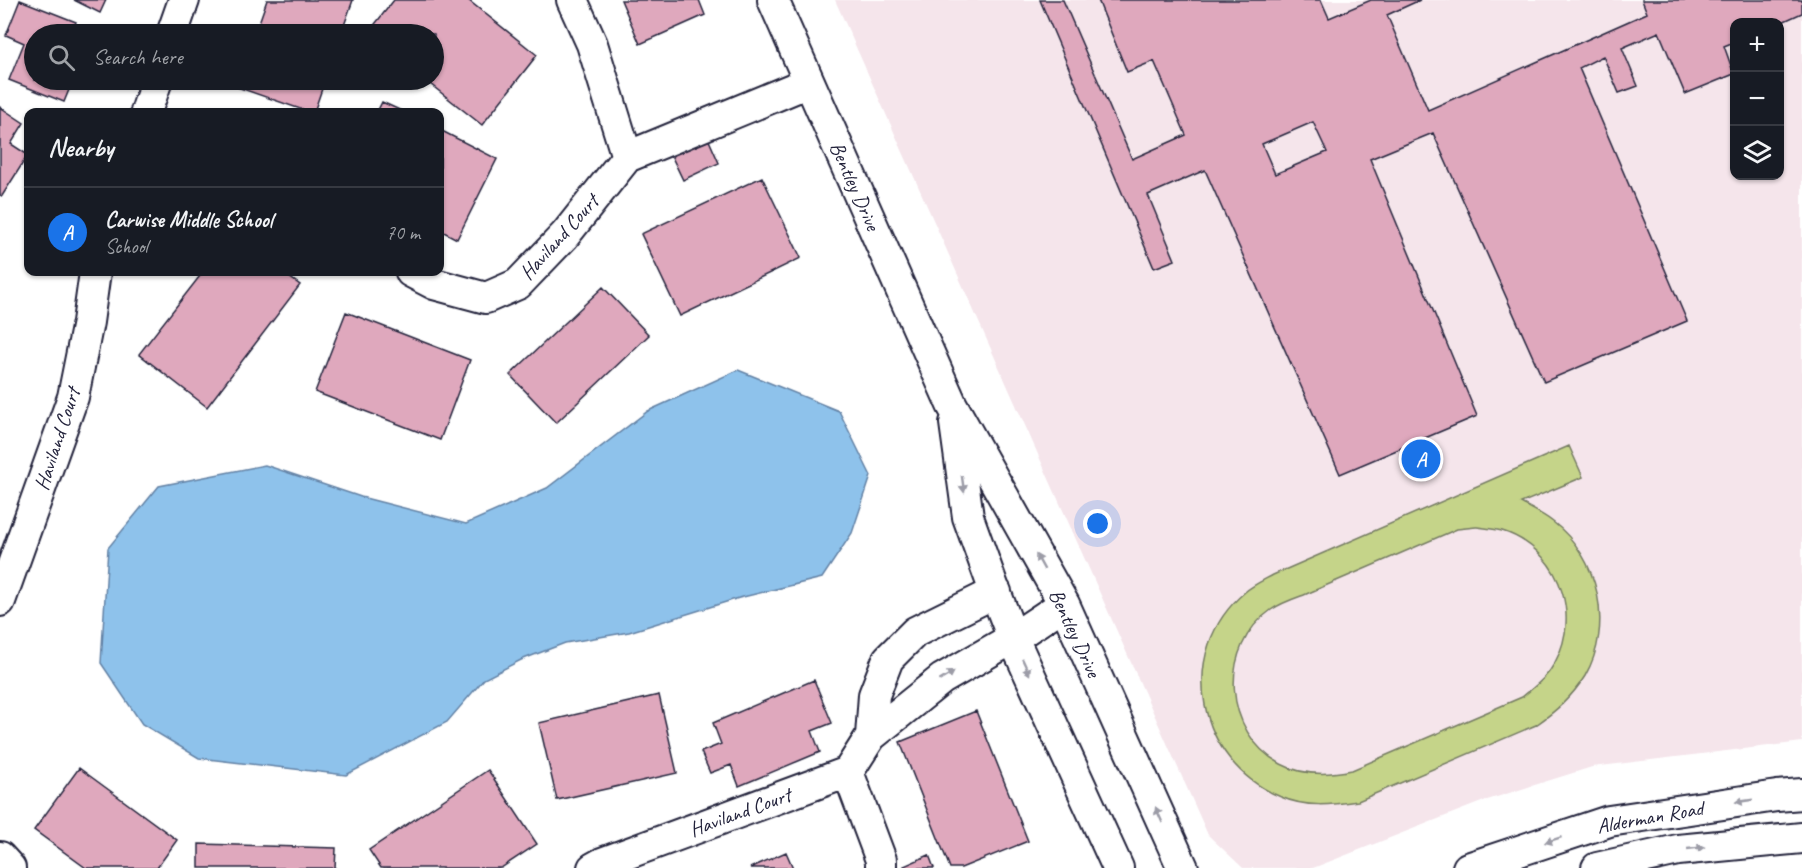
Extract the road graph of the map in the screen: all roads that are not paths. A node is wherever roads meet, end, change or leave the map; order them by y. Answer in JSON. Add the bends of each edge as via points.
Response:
{"nodes":[{"id":1,"x":184,"y":0,"type":"edge"},
{"id":2,"x":572,"y":0,"type":"edge"},
{"id":3,"x":772,"y":0,"type":"edge"},
{"id":4,"x":176,"y":24,"type":"edge"},
{"id":5,"x":809,"y":82,"type":"junction"},
{"id":6,"x":154,"y":90,"type":"edge"},
{"id":7,"x":147,"y":108,"type":"edge"},
{"id":8,"x":627,"y":157,"type":"junction"},
{"id":9,"x":94,"y":276,"type":"edge"},
{"id":10,"x":419,"y":276,"type":"edge"},
{"id":11,"x":952,"y":405,"type":"junction"},
{"id":12,"x":996,"y":592,"type":"junction"},
{"id":13,"x":0,"y":601,"type":"edge"},
{"id":14,"x":1064,"y":604,"type":"junction"},
{"id":15,"x":1013,"y":638,"type":"junction"},
{"id":16,"x":884,"y":670,"type":"junction"},
{"id":17,"x":915,"y":700,"type":"junction"},
{"id":18,"x":871,"y":736,"type":"junction"},
{"id":19,"x":848,"y":772,"type":"junction"},
{"id":20,"x":1802,"y":794,"type":"edge"},
{"id":21,"x":1802,"y":838,"type":"edge"},
{"id":22,"x":0,"y":857,"type":"edge"},
{"id":23,"x":10,"y":868,"type":"edge"},
{"id":24,"x":593,"y":868,"type":"edge"},
{"id":25,"x":881,"y":868,"type":"edge"},
{"id":26,"x":1118,"y":868,"type":"edge"},
{"id":27,"x":1183,"y":868,"type":"edge"},
{"id":28,"x":1468,"y":868,"type":"edge"},
{"id":29,"x":1598,"y":868,"type":"edge"}],
"edges":[{"from":1,"to":4,"type":"street"},
{"from":2,"to":8,"type":"street","via":[[592,44]]},
{"from":3,"to":5,"type":"street","name":"Bentley Drive"},
{"from":5,"to":8,"type":"street","name":"Haviland Court"},
{"from":5,"to":11,"type":"street","name":"Bentley Drive"},
{"from":6,"to":7,"type":"street"},
{"from":8,"to":10,"type":"street","name":"Haviland Court","via":[[565,235],[518,284],[486,298]]},
{"from":9,"to":13,"type":"street","name":"Haviland Court","via":[[73,398]]},
{"from":11,"to":12,"type":"street","name":"Bentley Drive","one_way":true,"via":[[968,517]]},
{"from":14,"to":11,"type":"street","name":"Bentley Drive","one_way":true},
{"from":12,"to":15,"type":"street","name":"Bentley Drive"},
{"from":12,"to":16,"type":"street","via":[[915,632],[888,659]]},
{"from":14,"to":15,"type":"street"},
{"from":27,"to":14,"type":"street","name":"Bentley Drive","one_way":true},
{"from":17,"to":15,"type":"street","one_way":true,"via":[[942,679]]},
{"from":15,"to":26,"type":"street","name":"Bentley Drive","one_way":true},
{"from":16,"to":17,"type":"street"},
{"from":16,"to":18,"type":"street","via":[[874,694]]},
{"from":17,"to":18,"type":"street"},
{"from":18,"to":19,"type":"street"},
{"from":19,"to":24,"type":"street","name":"Haviland Court"},
{"from":19,"to":25,"type":"street"},
{"from":20,"to":28,"type":"street","name":"Alderman Road","one_way":true,"via":[[1609,821]]},
{"from":29,"to":21,"type":"street","name":"Alderman Road","one_way":true,"via":[[1678,850]]},
{"from":22,"to":23,"type":"street"}]}
